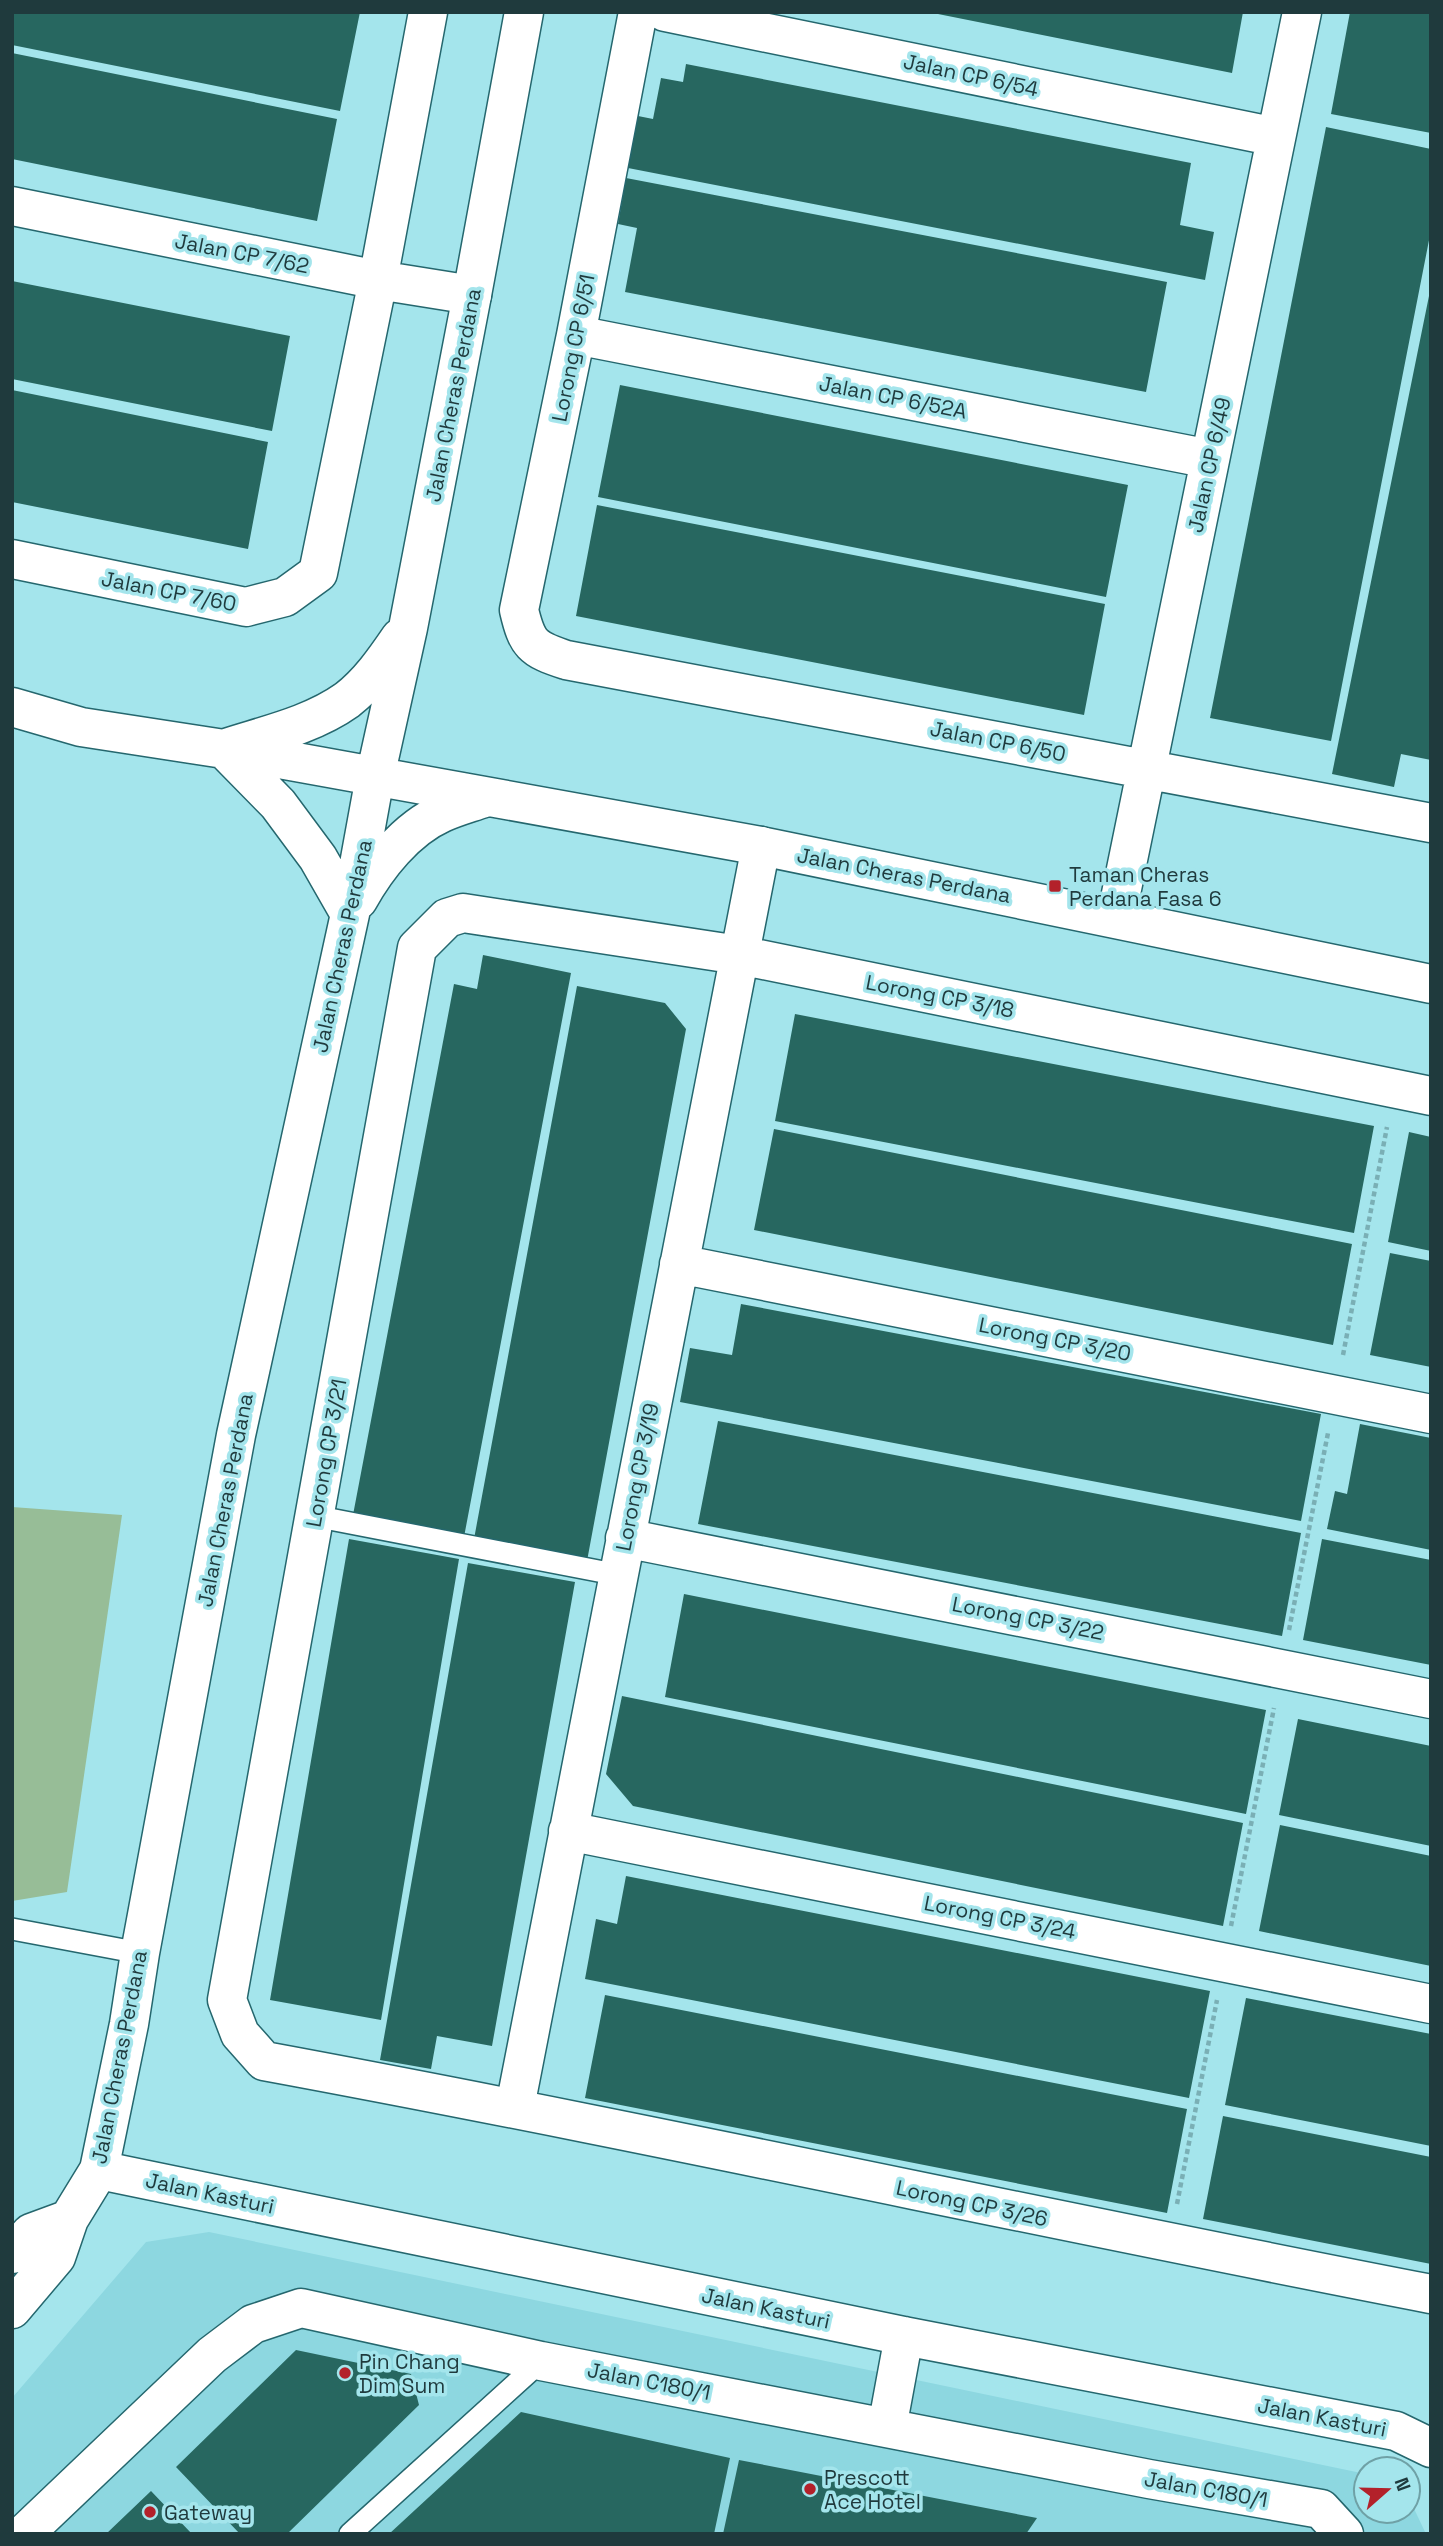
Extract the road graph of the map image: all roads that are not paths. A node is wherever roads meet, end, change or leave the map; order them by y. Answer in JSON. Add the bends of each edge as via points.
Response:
{"nodes":[{"id":1,"x":428,"y":12,"type":"edge"},
{"id":2,"x":524,"y":12,"type":"edge"},
{"id":3,"x":638,"y":12,"type":"edge"},
{"id":4,"x":665,"y":12,"type":"edge"},
{"id":5,"x":1302,"y":12,"type":"edge"},
{"id":6,"x":1276,"y":137,"type":"junction"},
{"id":7,"x":12,"y":206,"type":"edge"},
{"id":8,"x":379,"y":280,"type":"junction"},
{"id":9,"x":472,"y":295,"type":"junction"},
{"id":10,"x":576,"y":335,"type":"junction"},
{"id":11,"x":1210,"y":459,"type":"junction"},
{"id":12,"x":12,"y":559,"type":"edge"},
{"id":13,"x":408,"y":628,"type":"junction"},
{"id":14,"x":566,"y":660,"type":"joint"},
{"id":15,"x":12,"y":707,"type":"edge"},
{"id":16,"x":224,"y":749,"type":"junction"},
{"id":17,"x":1147,"y":768,"type":"junction"},
{"id":18,"x":375,"y":777,"type":"junction"},
{"id":19,"x":485,"y":797,"type":"junction"},
{"id":20,"x":1431,"y":823,"type":"edge"},
{"id":21,"x":761,"y":846,"type":"junction"},
{"id":22,"x":350,"y":914,"type":"junction"},
{"id":23,"x":447,"y":918,"type":"joint"},
{"id":24,"x":1116,"y":918,"type":"junction"},
{"id":25,"x":739,"y":955,"type":"junction"},
{"id":26,"x":1431,"y":984,"type":"edge"},
{"id":27,"x":1431,"y":1096,"type":"edge"},
{"id":28,"x":679,"y":1264,"type":"junction"},
{"id":29,"x":1431,"y":1414,"type":"edge"},
{"id":30,"x":314,"y":1516,"type":"junction"},
{"id":31,"x":625,"y":1538,"type":"junction"},
{"id":32,"x":619,"y":1576,"type":"junction"},
{"id":33,"x":1431,"y":1699,"type":"edge"},
{"id":34,"x":568,"y":1831,"type":"junction"},
{"id":35,"x":12,"y":1929,"type":"edge"},
{"id":36,"x":139,"y":1953,"type":"junction"},
{"id":37,"x":227,"y":2000,"type":"joint"},
{"id":38,"x":1431,"y":2004,"type":"edge"},
{"id":39,"x":515,"y":2108,"type":"junction"},
{"id":40,"x":99,"y":2170,"type":"junction"},
{"id":41,"x":69,"y":2219,"type":"junction"},
{"id":42,"x":12,"y":2254,"type":"edge"},
{"id":43,"x":1431,"y":2294,"type":"edge"},
{"id":44,"x":12,"y":2309,"type":"edge"},
{"id":45,"x":904,"y":2336,"type":"junction"},
{"id":46,"x":541,"y":2361,"type":"junction"},
{"id":47,"x":887,"y":2428,"type":"junction"},
{"id":48,"x":1431,"y":2448,"type":"edge"},
{"id":49,"x":24,"y":2534,"type":"edge"},
{"id":50,"x":349,"y":2534,"type":"edge"},
{"id":51,"x":1345,"y":2534,"type":"edge"}],
"edges":[{"from":1,"to":8,"type":"street"},
{"from":2,"to":9,"type":"street","name":"Jalan Cheras Perdana"},
{"from":3,"to":10,"type":"street","name":"Lorong CP 6/51"},
{"from":4,"to":6,"type":"street","name":"Jalan CP 6/54"},
{"from":5,"to":6,"type":"street","name":"Jalan CP 6/49"},
{"from":6,"to":11,"type":"street","name":"Jalan CP 6/49"},
{"from":7,"to":8,"type":"street","name":"Jalan CP 7/62"},
{"from":8,"to":9,"type":"street","name":"Jalan CP 7/62"},
{"from":8,"to":12,"type":"street","name":"Jalan CP 7/60","via":[[318,573],[285,597],[246,607]]},
{"from":9,"to":13,"type":"street","name":"Jalan Cheras Perdana"},
{"from":10,"to":11,"type":"street","name":"Jalan CP 6/52A"},
{"from":10,"to":14,"type":"street","name":"Lorong CP 6/51","via":[[519,610],[532,645]]},
{"from":11,"to":17,"type":"street","name":"Jalan CP 6/49"},
{"from":13,"to":16,"type":"street","via":[[377,671],[347,700],[305,722]]},
{"from":13,"to":18,"type":"street","name":"Jalan Cheras Perdana"},
{"from":14,"to":17,"type":"street","name":"Jalan CP 6/50"},
{"from":15,"to":16,"type":"street","name":"Jalan Cheras Perdana","via":[[81,727]]},
{"from":16,"to":18,"type":"street","name":"Jalan Cheras Perdana"},
{"from":16,"to":22,"type":"street","via":[[278,804],[318,858]]},
{"from":17,"to":20,"type":"street","name":"Jalan CP 6/50"},
{"from":17,"to":24,"type":"street","name":"Jalan CP 6/49"},
{"from":18,"to":19,"type":"street","name":"Jalan Cheras Perdana"},
{"from":18,"to":22,"type":"street","name":"Jalan Cheras Perdana"},
{"from":19,"to":21,"type":"street","name":"Jalan Cheras Perdana"},
{"from":19,"to":22,"type":"street","via":[[440,814],[405,839],[375,870]]},
{"from":21,"to":24,"type":"street","name":"Jalan Cheras Perdana"},
{"from":21,"to":25,"type":"street","name":"Lorong CP 3/19"},
{"from":22,"to":36,"type":"street","name":"Jalan Cheras Perdana","via":[[236,1435]]},
{"from":23,"to":25,"type":"street","name":"Lorong CP 3/18","via":[[463,913]]},
{"from":23,"to":30,"type":"street","name":"Lorong CP 3/21","via":[[417,948]]},
{"from":24,"to":26,"type":"street","name":"Jalan Cheras Perdana"},
{"from":25,"to":27,"type":"street","name":"Lorong CP 3/18"},
{"from":25,"to":28,"type":"street","name":"Lorong CP 3/19"},
{"from":28,"to":29,"type":"street","name":"Lorong CP 3/20"},
{"from":28,"to":31,"type":"street","name":"Lorong CP 3/19"},
{"from":30,"to":32,"type":"lane"},
{"from":30,"to":37,"type":"street","name":"Lorong CP 3/21"},
{"from":31,"to":32,"type":"street","name":"Lorong CP 3/19"},
{"from":31,"to":33,"type":"street","name":"Lorong CP 3/22"},
{"from":32,"to":34,"type":"street","name":"Lorong CP 3/19"},
{"from":34,"to":38,"type":"street","name":"Lorong CP 3/24"},
{"from":34,"to":39,"type":"street","name":"Lorong CP 3/19"},
{"from":35,"to":36,"type":"lane"},
{"from":36,"to":40,"type":"street","name":"Jalan Cheras Perdana"},
{"from":37,"to":39,"type":"street","name":"Lorong CP 3/26","via":[[240,2034],[264,2061]]},
{"from":39,"to":43,"type":"street","name":"Lorong CP 3/26"},
{"from":40,"to":41,"type":"street","name":"Jalan Cheras Perdana"},
{"from":40,"to":45,"type":"street","name":"Jalan Kasturi"},
{"from":41,"to":42,"type":"street","via":[[31,2233]]},
{"from":41,"to":44,"type":"street","name":"Jalan Cheras Perdana","via":[[56,2257]]},
{"from":45,"to":47,"type":"street"},
{"from":45,"to":48,"type":"street","name":"Jalan Kasturi","via":[[1396,2431]]},
{"from":46,"to":47,"type":"street","name":"Jalan C180/1"},
{"from":46,"to":49,"type":"street","name":"Jalan C180/1","via":[[301,2308],[253,2323],[212,2355]]},
{"from":46,"to":50,"type":"lane"},
{"from":47,"to":51,"type":"street","name":"Jalan C180/1","via":[[1321,2509]]}]}
